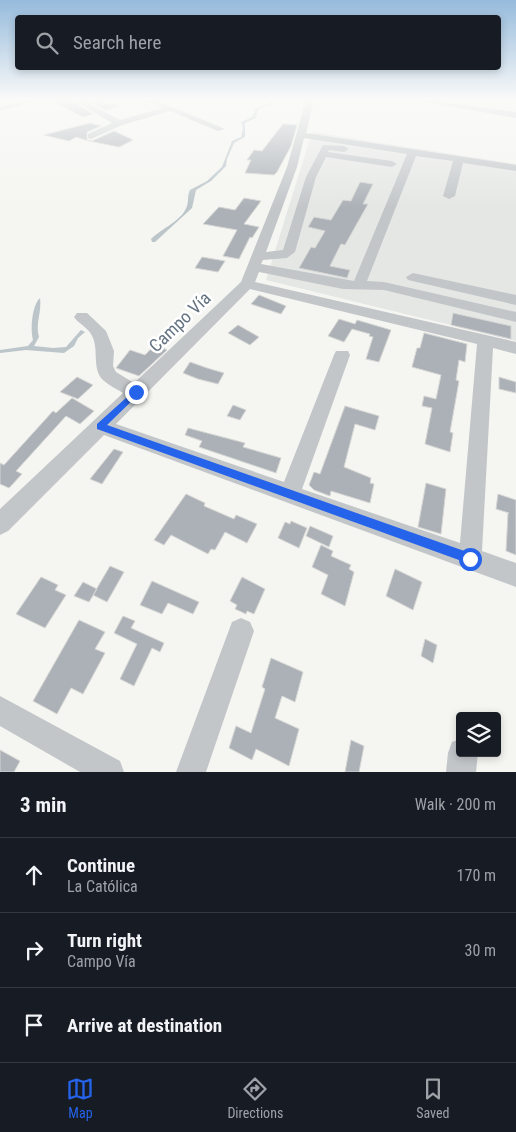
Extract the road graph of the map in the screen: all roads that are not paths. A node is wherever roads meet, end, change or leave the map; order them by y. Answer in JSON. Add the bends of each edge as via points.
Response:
{"nodes":[{"id":1,"x":302,"y":136,"type":"edge"},
{"id":2,"x":309,"y":136,"type":"edge"},
{"id":3,"x":413,"y":152,"type":"junction"},
{"id":4,"x":321,"y":157,"type":"junction"},
{"id":5,"x":459,"y":159,"type":"junction"},
{"id":6,"x":332,"y":162,"type":"junction"},
{"id":7,"x":516,"y":168,"type":"edge"},
{"id":8,"x":311,"y":177,"type":"junction"},
{"id":9,"x":449,"y":196,"type":"dead end"},
{"id":10,"x":265,"y":239,"type":"junction"},
{"id":11,"x":292,"y":242,"type":"junction"},
{"id":12,"x":257,"y":262,"type":"junction"},
{"id":13,"x":413,"y":277,"type":"dead end"},
{"id":14,"x":247,"y":284,"type":"junction"},
{"id":15,"x":359,"y":285,"type":"junction"},
{"id":16,"x":516,"y":300,"type":"edge"},
{"id":17,"x":82,"y":317,"type":"dead end"},
{"id":18,"x":516,"y":317,"type":"edge"},
{"id":19,"x":485,"y":341,"type":"junction"},
{"id":20,"x":516,"y":348,"type":"edge"},
{"id":21,"x":342,"y":355,"type":"dead end"},
{"id":22,"x":136,"y":392,"type":"junction"},
{"id":23,"x":100,"y":426,"type":"junction"},
{"id":24,"x":290,"y":494,"type":"junction"},
{"id":25,"x":0,"y":524,"type":"edge"},
{"id":26,"x":470,"y":559,"type":"junction"},
{"id":27,"x":516,"y":575,"type":"edge"},
{"id":28,"x":241,"y":631,"type":"dead end"},
{"id":29,"x":0,"y":710,"type":"edge"},
{"id":30,"x":463,"y":757,"type":"edge"},
{"id":31,"x":109,"y":772,"type":"edge"},
{"id":32,"x":191,"y":772,"type":"edge"},
{"id":33,"x":461,"y":772,"type":"edge"}],
"edges":[{"from":1,"to":10,"type":"street","name":"Campo Vía"},
{"from":2,"to":3,"type":"street"},
{"from":3,"to":5,"type":"street"},
{"from":3,"to":15,"type":"street"},
{"from":4,"to":6,"type":"street"},
{"from":4,"to":6,"type":"street","via":[[329,146],[390,164]]},
{"from":4,"to":8,"type":"street"},
{"from":5,"to":7,"type":"street"},
{"from":5,"to":9,"type":"street"},
{"from":6,"to":8,"type":"street","via":[[320,178]]},
{"from":8,"to":11,"type":"street"},
{"from":10,"to":11,"type":"street"},
{"from":10,"to":12,"type":"street","name":"Campo Vía"},
{"from":11,"to":12,"type":"street","via":[[287,254]]},
{"from":12,"to":14,"type":"street","name":"Campo Vía"},
{"from":12,"to":15,"type":"street","via":[[343,285]]},
{"from":13,"to":16,"type":"street"},
{"from":14,"to":19,"type":"street"},
{"from":14,"to":22,"type":"street","name":"Campo Vía"},
{"from":15,"to":18,"type":"street","via":[[384,286]]},
{"from":17,"to":22,"type":"street","via":[[98,331],[106,351],[105,366],[109,376]]},
{"from":19,"to":20,"type":"street"},
{"from":19,"to":26,"type":"street"},
{"from":21,"to":24,"type":"street"},
{"from":22,"to":23,"type":"street","name":"Campo Vía"},
{"from":23,"to":24,"type":"street"},
{"from":23,"to":25,"type":"street","name":"Campo Vía"},
{"from":24,"to":26,"type":"street"},
{"from":26,"to":27,"type":"street"},
{"from":28,"to":32,"type":"street"},
{"from":29,"to":31,"type":"street"},
{"from":30,"to":33,"type":"street"}]}
